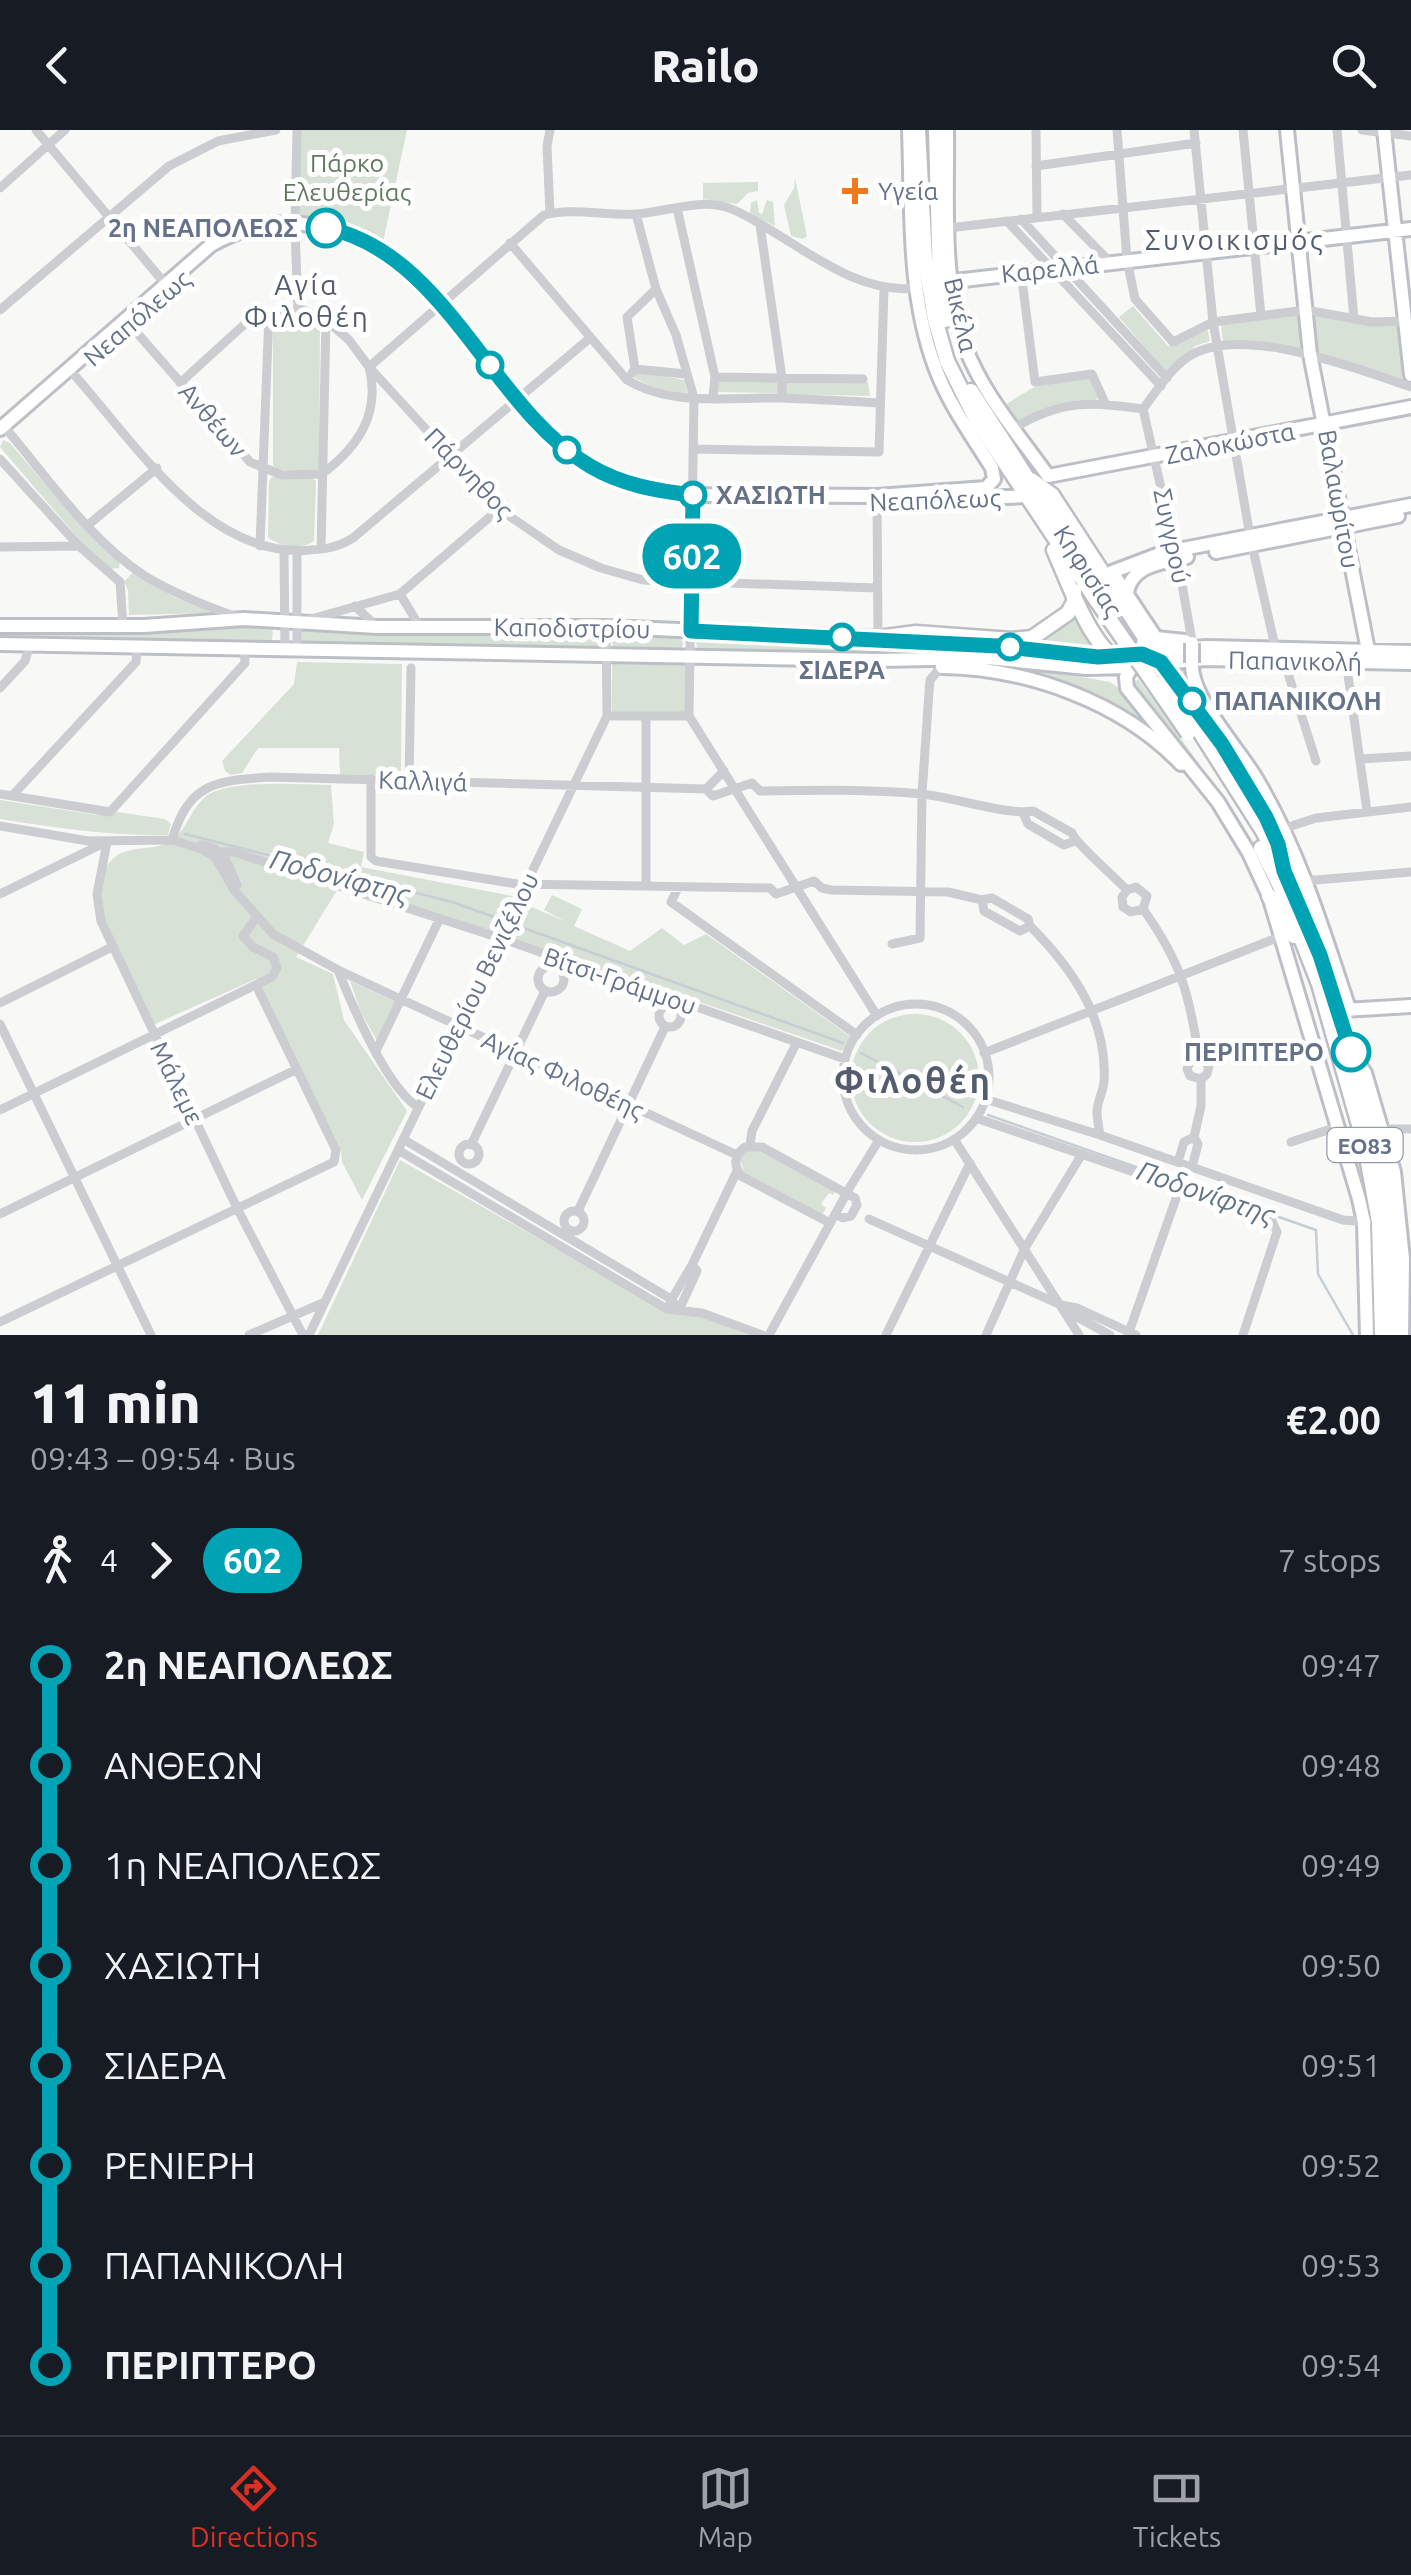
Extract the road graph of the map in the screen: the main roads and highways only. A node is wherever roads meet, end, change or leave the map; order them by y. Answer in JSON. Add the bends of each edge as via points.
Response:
{"nodes":[{"id":1,"x":918,"y":130,"type":"edge"},
{"id":2,"x":940,"y":131,"type":"edge"},
{"id":3,"x":934,"y":284,"type":"junction"},
{"id":4,"x":1026,"y":477,"type":"junction"},
{"id":5,"x":1029,"y":500,"type":"junction"},
{"id":6,"x":1074,"y":526,"type":"junction"},
{"id":7,"x":1112,"y":572,"type":"road end"},
{"id":8,"x":1074,"y":590,"type":"junction"},
{"id":9,"x":1100,"y":598,"type":"junction"},
{"id":10,"x":878,"y":638,"type":"road end"},
{"id":11,"x":1150,"y":638,"type":"junction"},
{"id":12,"x":1164,"y":656,"type":"junction"},
{"id":13,"x":1191,"y":663,"type":"road end"},
{"id":14,"x":1131,"y":667,"type":"road end"},
{"id":15,"x":1178,"y":682,"type":"junction"},
{"id":16,"x":1193,"y":730,"type":"junction"},
{"id":17,"x":1284,"y":871,"type":"junction"},
{"id":18,"x":1269,"y":896,"type":"road end"},
{"id":19,"x":1310,"y":962,"type":"junction"},
{"id":20,"x":1338,"y":976,"type":"road end"},
{"id":21,"x":1343,"y":1010,"type":"junction"},
{"id":22,"x":1402,"y":1290,"type":"road end"},
{"id":23,"x":1393,"y":1306,"type":"junction"},
{"id":24,"x":1382,"y":1335,"type":"edge"},
{"id":25,"x":1394,"y":1335,"type":"edge"}],
"edges":[{"from":1,"to":3,"type":"main road","name":"Κηφισίας","number":"ΕΟ83"},
{"from":2,"to":3,"type":"main road","name":"Κηφισίας","number":"ΕΟ83"},
{"from":3,"to":4,"type":"main road","name":"Κηφισίας","number":"ΕΟ83","via":[[962,372]]},
{"from":3,"to":5,"type":"main road","name":"Κηφισίας","number":"ΕΟ83","via":[[939,333],[953,376]]},
{"from":4,"to":6,"type":"main road","via":[[1052,495]]},
{"from":4,"to":9,"type":"main road","name":"Κηφισίας","number":"ΕΟ83"},
{"from":5,"to":8,"type":"main road"},
{"from":5,"to":9,"type":"main road","name":"Κηφισίας","number":"ΕΟ83"},
{"from":6,"to":7,"type":"main road"},
{"from":6,"to":11,"type":"main road"},
{"from":8,"to":10,"type":"main road","via":[[1068,613],[1032,638]]},
{"from":8,"to":14,"type":"main road","via":[[1100,645]]},
{"from":9,"to":16,"type":"main road","name":"Κηφισίας","number":"ΕΟ83","bridge":true},
{"from":11,"to":12,"type":"main road"},
{"from":11,"to":12,"type":"main road","via":[[1142,654]]},
{"from":12,"to":15,"type":"main road"},
{"from":13,"to":15,"type":"main road","via":[[1178,668]]},
{"from":15,"to":17,"type":"main road","via":[[1257,800]]},
{"from":16,"to":17,"type":"main road","name":"Κηφισίας","number":"ΕΟ83","via":[[1250,809]]},
{"from":16,"to":19,"type":"main road","name":"Κηφισίας","number":"ΕΟ83","via":[[1284,894]]},
{"from":17,"to":21,"type":"main road","name":"Κηφισίας","number":"ΕΟ83"},
{"from":18,"to":19,"type":"main road"},
{"from":19,"to":24,"type":"main road","name":"Κηφισίας","number":"ΕΟ83","via":[[1365,1146]]},
{"from":20,"to":21,"type":"main road"},
{"from":21,"to":23,"type":"main road","name":"Κηφισίας","number":"ΕΟ83","via":[[1379,1136]]},
{"from":22,"to":23,"type":"main road"},
{"from":23,"to":25,"type":"main road","name":"Κηφισίας","number":"ΕΟ83"}]}
